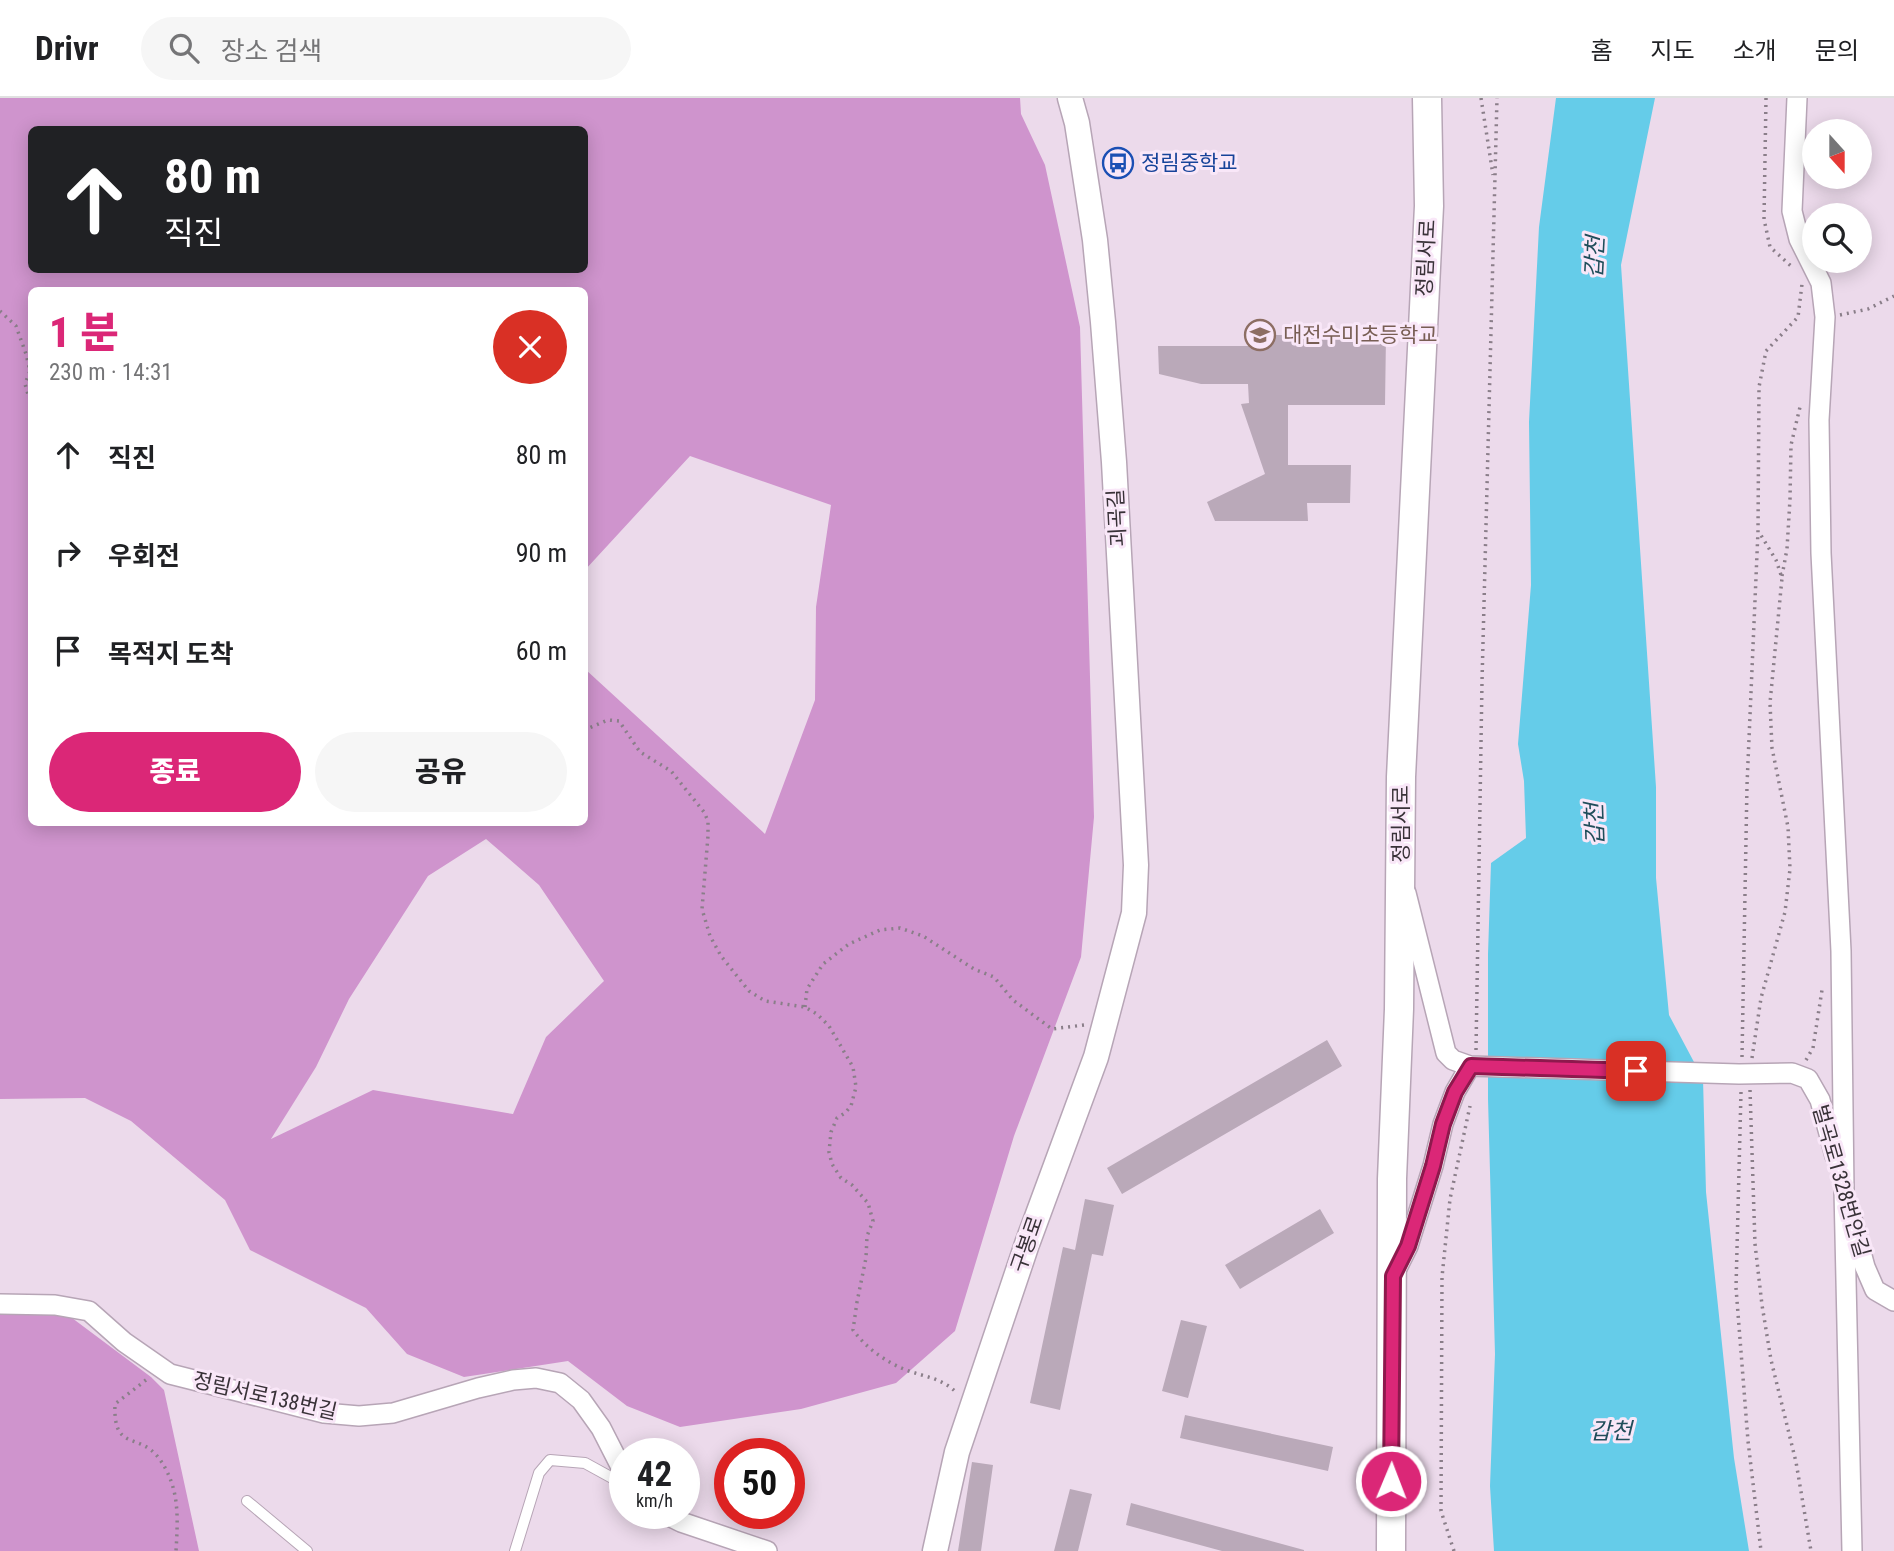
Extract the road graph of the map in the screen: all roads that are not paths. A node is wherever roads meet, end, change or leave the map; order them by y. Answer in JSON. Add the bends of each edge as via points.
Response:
{"nodes":[{"id":1,"x":1070,"y":98,"type":"edge"},
{"id":2,"x":1427,"y":98,"type":"edge"},
{"id":3,"x":1797,"y":98,"type":"edge"},
{"id":4,"x":1401,"y":880,"type":"junction"},
{"id":5,"x":1128,"y":940,"type":"joint"},
{"id":6,"x":1476,"y":1066,"type":"junction"},
{"id":7,"x":1844,"y":1190,"type":"junction"},
{"id":8,"x":1393,"y":1276,"type":"junction"},
{"id":9,"x":1894,"y":1301,"type":"edge"},
{"id":10,"x":0,"y":1304,"type":"edge"},
{"id":11,"x":609,"y":1444,"type":"edge"},
{"id":12,"x":609,"y":1476,"type":"edge"},
{"id":13,"x":247,"y":1501,"type":"dead end"},
{"id":14,"x":700,"y":1528,"type":"edge"},
{"id":15,"x":307,"y":1551,"type":"edge"},
{"id":16,"x":515,"y":1551,"type":"edge"},
{"id":17,"x":767,"y":1551,"type":"edge"},
{"id":18,"x":935,"y":1551,"type":"edge"},
{"id":19,"x":1391,"y":1551,"type":"edge"},
{"id":20,"x":1852,"y":1551,"type":"edge"}],
"edges":[{"from":1,"to":5,"type":"street","name":"괴곡길","via":[[1095,240],[1113,450],[1136,865]]},
{"from":2,"to":4,"type":"main road","name":"정림서로","via":[[1429,206],[1406,629]]},
{"from":3,"to":7,"type":"street","via":[[1792,211],[1799,239],[1821,284],[1825,317],[1819,420],[1821,553],[1841,951]]},
{"from":4,"to":6,"type":"street","via":[[1447,1053],[1453,1060]]},
{"from":4,"to":8,"type":"main road","name":"정림서로"},
{"from":5,"to":18,"type":"street","name":"구봉로","via":[[1096,1057],[957,1452]]},
{"from":6,"to":7,"type":"street","name":"벌곡로1328번안길","via":[[1792,1073],[1808,1079],[1820,1100]]},
{"from":6,"to":8,"type":"street","via":[[1455,1092],[1408,1246]]},
{"from":7,"to":9,"type":"street","name":"벌곡로1328번안길","via":[[1875,1290]]},
{"from":7,"to":20,"type":"street"},
{"from":8,"to":19,"type":"main road","name":"정림서로"},
{"from":10,"to":11,"type":"street","name":"정림서로138번길","via":[[89,1311],[170,1374],[324,1413],[393,1413],[513,1380],[560,1383],[581,1400]]},
{"from":12,"to":16,"type":"lane","via":[[584,1463],[550,1460],[539,1473]]},
{"from":13,"to":15,"type":"lane"},
{"from":14,"to":17,"type":"street"}]}
